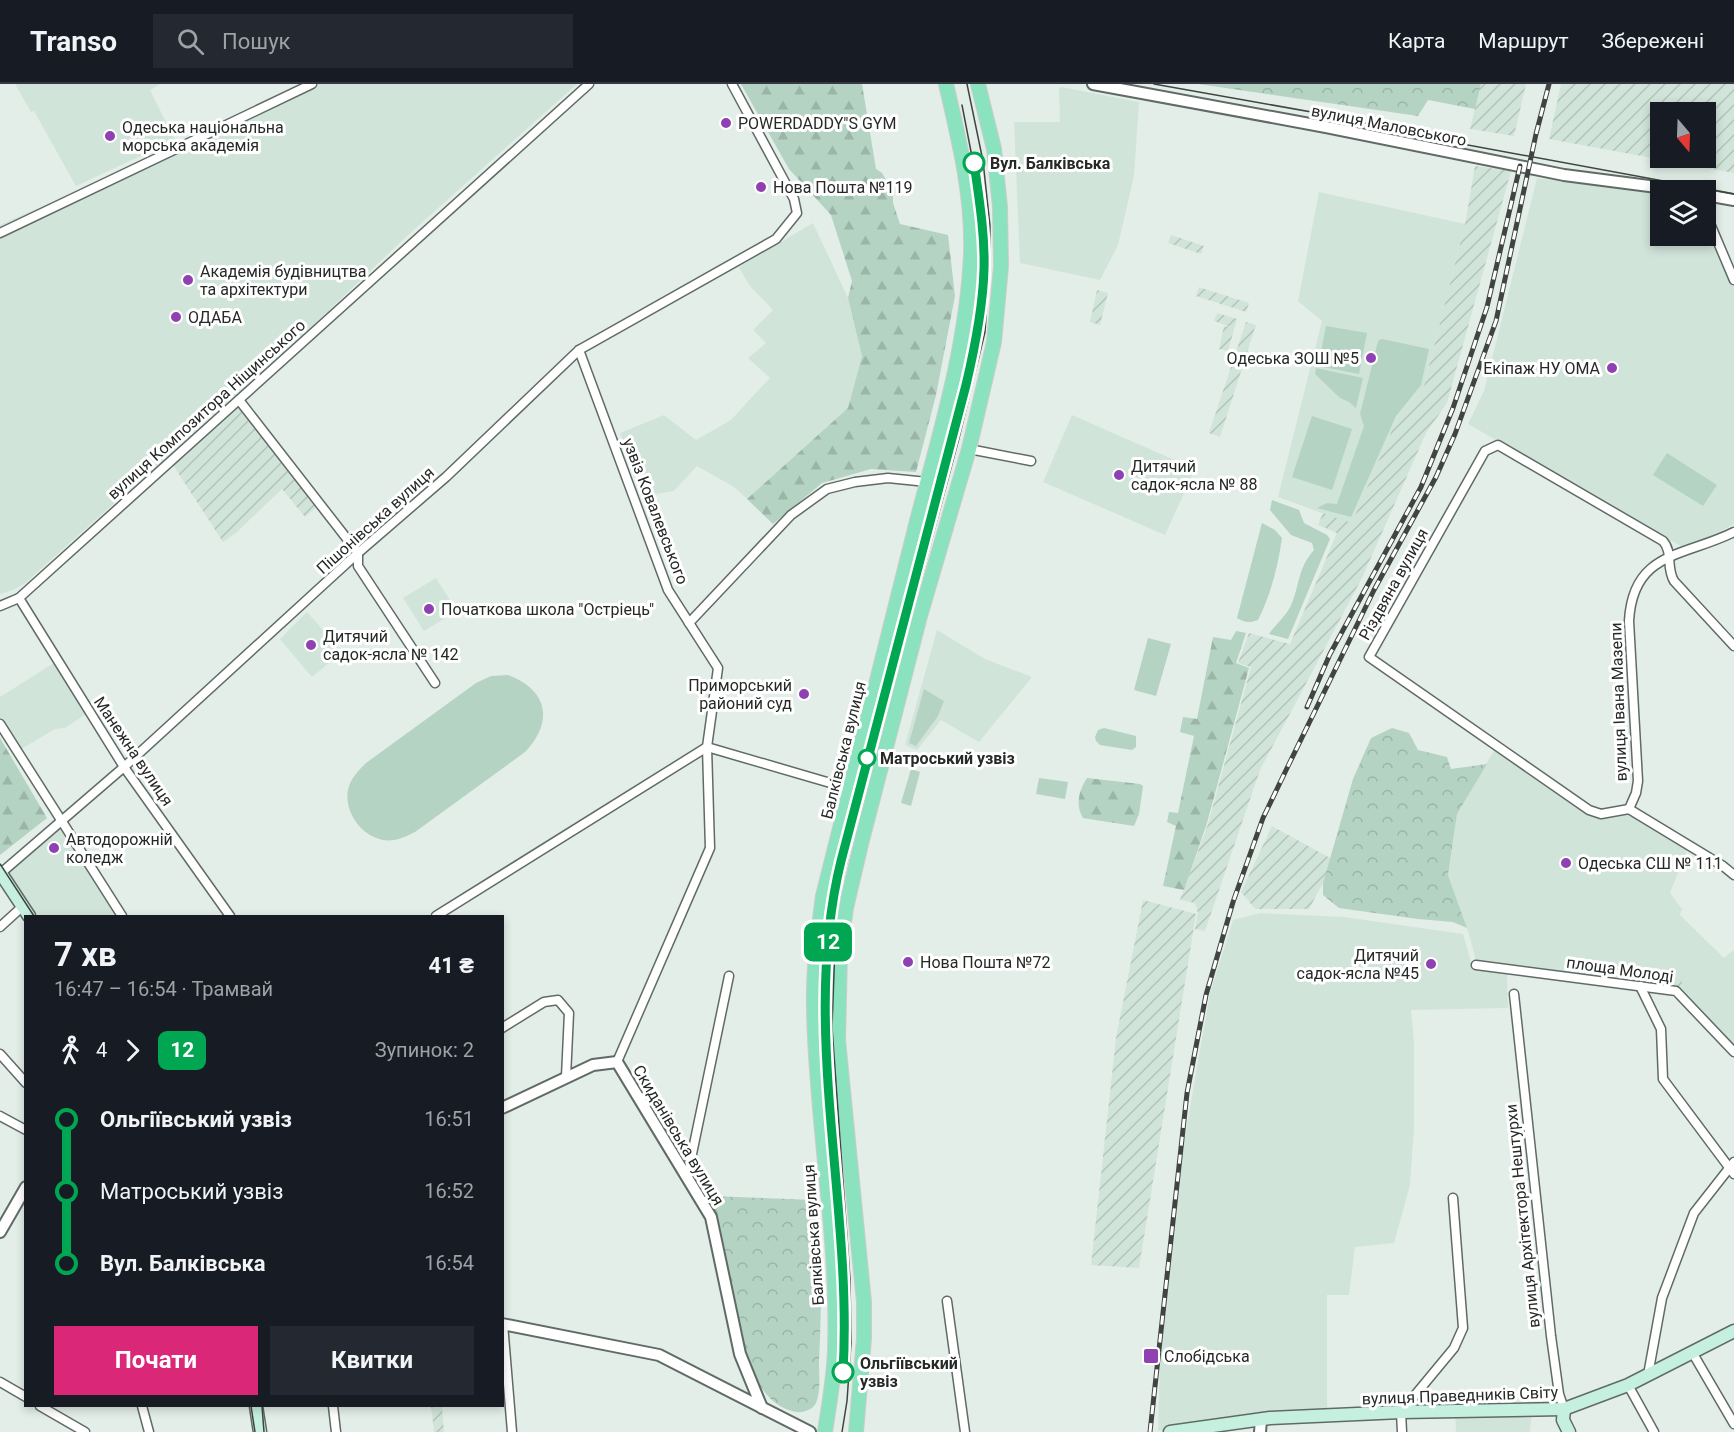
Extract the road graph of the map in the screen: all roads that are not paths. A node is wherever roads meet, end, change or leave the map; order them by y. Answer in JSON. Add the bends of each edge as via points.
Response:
{"nodes":[{"id":1,"x":312,"y":84,"type":"edge"},
{"id":2,"x":589,"y":84,"type":"edge"},
{"id":3,"x":732,"y":84,"type":"edge"},
{"id":4,"x":946,"y":84,"type":"edge"},
{"id":5,"x":978,"y":84,"type":"edge"},
{"id":6,"x":1093,"y":84,"type":"edge"},
{"id":7,"x":1650,"y":186,"type":"edge"},
{"id":8,"x":1716,"y":197,"type":"edge"},
{"id":9,"x":1734,"y":200,"type":"edge"},
{"id":10,"x":0,"y":233,"type":"edge"},
{"id":11,"x":1716,"y":238,"type":"edge"},
{"id":12,"x":1734,"y":280,"type":"edge"},
{"id":13,"x":579,"y":350,"type":"junction"},
{"id":14,"x":239,"y":400,"type":"junction"},
{"id":15,"x":969,"y":449,"type":"junction"},
{"id":16,"x":1030,"y":461,"type":"dead end"},
{"id":17,"x":927,"y":482,"type":"junction"},
{"id":18,"x":1734,"y":532,"type":"edge"},
{"id":19,"x":358,"y":553,"type":"junction"},
{"id":20,"x":1669,"y":557,"type":"junction"},
{"id":21,"x":19,"y":598,"type":"junction"},
{"id":22,"x":0,"y":606,"type":"edge"},
{"id":23,"x":689,"y":624,"type":"junction"},
{"id":24,"x":1734,"y":646,"type":"edge"},
{"id":25,"x":435,"y":683,"type":"dead end"},
{"id":26,"x":0,"y":724,"type":"edge"},
{"id":27,"x":706,"y":747,"type":"junction"},
{"id":28,"x":124,"y":767,"type":"junction"},
{"id":29,"x":851,"y":789,"type":"junction"},
{"id":30,"x":1629,"y":809,"type":"junction"},
{"id":31,"x":61,"y":823,"type":"junction"},
{"id":32,"x":0,"y":872,"type":"edge"},
{"id":33,"x":1734,"y":875,"type":"edge"},
{"id":34,"x":26,"y":911,"type":"edge"},
{"id":35,"x":121,"y":915,"type":"edge"},
{"id":36,"x":229,"y":915,"type":"edge"},
{"id":37,"x":438,"y":915,"type":"edge"},
{"id":38,"x":0,"y":927,"type":"edge"},
{"id":39,"x":1476,"y":965,"type":"dead end"},
{"id":40,"x":729,"y":976,"type":"dead end"},
{"id":41,"x":1640,"y":986,"type":"junction"},
{"id":42,"x":1514,"y":994,"type":"dead end"},
{"id":43,"x":504,"y":1027,"type":"edge"},
{"id":44,"x":1734,"y":1052,"type":"edge"},
{"id":45,"x":0,"y":1054,"type":"edge"},
{"id":46,"x":617,"y":1062,"type":"junction"},
{"id":47,"x":566,"y":1077,"type":"junction"},
{"id":48,"x":24,"y":1081,"type":"edge"},
{"id":49,"x":504,"y":1107,"type":"edge"},
{"id":50,"x":0,"y":1116,"type":"edge"},
{"id":51,"x":24,"y":1129,"type":"edge"},
{"id":52,"x":1732,"y":1168,"type":"edge"},
{"id":53,"x":687,"y":1178,"type":"junction"},
{"id":54,"x":24,"y":1190,"type":"edge"},
{"id":55,"x":1453,"y":1198,"type":"dead end"},
{"id":56,"x":0,"y":1232,"type":"edge"},
{"id":57,"x":947,"y":1301,"type":"dead end"},
{"id":58,"x":504,"y":1324,"type":"edge"},
{"id":59,"x":1734,"y":1331,"type":"edge"},
{"id":60,"x":504,"y":1336,"type":"edge"},
{"id":61,"x":1692,"y":1352,"type":"junction"},
{"id":62,"x":1648,"y":1375,"type":"junction"},
{"id":63,"x":0,"y":1382,"type":"edge"},
{"id":64,"x":1628,"y":1385,"type":"junction"},
{"id":65,"x":24,"y":1396,"type":"edge"},
{"id":66,"x":42,"y":1407,"type":"edge"},
{"id":67,"x":142,"y":1407,"type":"edge"},
{"id":68,"x":256,"y":1407,"type":"edge"},
{"id":69,"x":333,"y":1407,"type":"edge"},
{"id":70,"x":762,"y":1408,"type":"junction"},
{"id":71,"x":1564,"y":1409,"type":"junction"},
{"id":72,"x":1401,"y":1413,"type":"junction"},
{"id":73,"x":1734,"y":1424,"type":"edge"},
{"id":74,"x":1261,"y":1426,"type":"edge"},
{"id":75,"x":85,"y":1432,"type":"edge"},
{"id":76,"x":149,"y":1432,"type":"edge"},
{"id":77,"x":260,"y":1432,"type":"edge"},
{"id":78,"x":336,"y":1432,"type":"edge"},
{"id":79,"x":512,"y":1432,"type":"edge"},
{"id":80,"x":810,"y":1432,"type":"edge"},
{"id":81,"x":825,"y":1432,"type":"edge"},
{"id":82,"x":856,"y":1432,"type":"edge"},
{"id":83,"x":965,"y":1432,"type":"edge"},
{"id":84,"x":1170,"y":1432,"type":"edge"},
{"id":85,"x":1402,"y":1432,"type":"edge"},
{"id":86,"x":1569,"y":1432,"type":"edge"},
{"id":87,"x":1654,"y":1432,"type":"edge"}],
"edges":[{"from":1,"to":10,"type":"street"},
{"from":2,"to":14,"type":"street","name":"вулиця Композитора Ніщинського"},
{"from":3,"to":13,"type":"street","name":"Пішонівська вулиця","via":[[794,199],[797,213],[792,222],[776,240]]},
{"from":4,"to":17,"type":"main road","name":"Балківська вулиця","via":[[964,161],[971,252],[967,306],[953,381]]},
{"from":5,"to":15,"type":"main road","via":[[994,149],[1001,266],[994,342]]},
{"from":6,"to":7,"type":"street","name":"вулиця Маловського","via":[[1564,175]]},
{"from":8,"to":9,"type":"street"},
{"from":11,"to":12,"type":"street"},
{"from":13,"to":19,"type":"street","name":"Пішонівська вулиця","via":[[446,477]]},
{"from":13,"to":23,"type":"street","name":"узвіз Ковалевського","via":[[668,590]]},
{"from":14,"to":19,"type":"street"},
{"from":14,"to":21,"type":"street","name":"вулиця Композитора Ніщинського"},
{"from":15,"to":16,"type":"street"},
{"from":15,"to":82,"type":"main road","via":[[867,822],[846,908],[840,952],[838,1040],[864,1302]]},
{"from":17,"to":23,"type":"street","via":[[888,478],[827,489],[791,515]]},
{"from":17,"to":29,"type":"main road","name":"Балківська вулиця"},
{"from":18,"to":20,"type":"street","name":"вулиця Івана Мазепи"},
{"from":19,"to":25,"type":"street","via":[[358,566]]},
{"from":19,"to":28,"type":"street","name":"Пішонівська вулиця"},
{"from":20,"to":24,"type":"street","via":[[1674,581]]},
{"from":20,"to":30,"type":"street","name":"вулиця Івана Мазепи","via":[[1643,576],[1630,601],[1638,781]]},
{"from":20,"to":30,"type":"street","name":"Різдвяна вулиця","via":[[1668,547],[1659,538],[1498,445],[1491,447],[1485,451],[1369,657],[1589,810],[1601,814]]},
{"from":21,"to":22,"type":"street","name":"вулиця Композитора Ніщинського"},
{"from":21,"to":28,"type":"street","name":"Манежна вулиця"},
{"from":23,"to":27,"type":"street","name":"узвіз Ковалевського","via":[[718,668]]},
{"from":26,"to":31,"type":"street"},
{"from":27,"to":29,"type":"street"},
{"from":27,"to":37,"type":"street"},
{"from":27,"to":46,"type":"street","name":"Скиданівська вулиця","via":[[710,848]]},
{"from":28,"to":31,"type":"street","name":"Пішонівська вулиця"},
{"from":28,"to":36,"type":"street","name":"Манежна вулиця"},
{"from":29,"to":81,"type":"main road","name":"Балківська вулиця","via":[[823,896],[815,960],[816,1054],[835,1316]]},
{"from":30,"to":33,"type":"street"},
{"from":31,"to":32,"type":"street","name":"Пішонівська вулиця"},
{"from":31,"to":35,"type":"street"},
{"from":32,"to":34,"type":"main road"},
{"from":34,"to":38,"type":"street"},
{"from":39,"to":41,"type":"street","name":"площа Молоді"},
{"from":40,"to":53,"type":"street"},
{"from":41,"to":44,"type":"street","name":"площа Молоді","via":[[1676,991]]},
{"from":41,"to":52,"type":"street","via":[[1661,1029],[1663,1079]]},
{"from":42,"to":71,"type":"street","name":"вулиця Архітектора Нештурхи","via":[[1551,1336]]},
{"from":43,"to":47,"type":"street","via":[[544,1002],[558,1000],[569,1012]]},
{"from":45,"to":48,"type":"street"},
{"from":46,"to":47,"type":"street","via":[[593,1065]]},
{"from":46,"to":53,"type":"street","name":"Скиданівська вулиця"},
{"from":47,"to":49,"type":"street"},
{"from":50,"to":51,"type":"street"},
{"from":52,"to":62,"type":"street","via":[[1694,1213],[1662,1298]]},
{"from":53,"to":70,"type":"street","name":"Скиданівська вулиця","via":[[711,1217],[740,1354]]},
{"from":54,"to":56,"type":"street"},
{"from":55,"to":72,"type":"street","via":[[1463,1328],[1454,1348]]},
{"from":57,"to":83,"type":"street"},
{"from":58,"to":70,"type":"street","via":[[659,1355]]},
{"from":59,"to":61,"type":"main road","name":"вулиця Праведників Світу"},
{"from":60,"to":79,"type":"street"},
{"from":61,"to":62,"type":"main road","name":"вулиця Праведників Світу"},
{"from":61,"to":73,"type":"street"},
{"from":62,"to":64,"type":"main road","name":"вулиця Праведників Світу"},
{"from":63,"to":65,"type":"street"},
{"from":64,"to":71,"type":"main road","name":"вулиця Праведників Світу"},
{"from":64,"to":87,"type":"street"},
{"from":66,"to":75,"type":"street"},
{"from":67,"to":76,"type":"street"},
{"from":68,"to":77,"type":"main road"},
{"from":69,"to":78,"type":"street"},
{"from":70,"to":80,"type":"street"},
{"from":71,"to":72,"type":"main road","name":"вулиця Праведників Світу"},
{"from":71,"to":86,"type":"main road","name":"вулиця Архітектора Нештурхи","via":[[1563,1420]]},
{"from":72,"to":74,"type":"main road","name":"вулиця Праведників Світу"},
{"from":72,"to":85,"type":"street"},
{"from":74,"to":84,"type":"main road","name":"вулиця Праведників Світу"}]}
